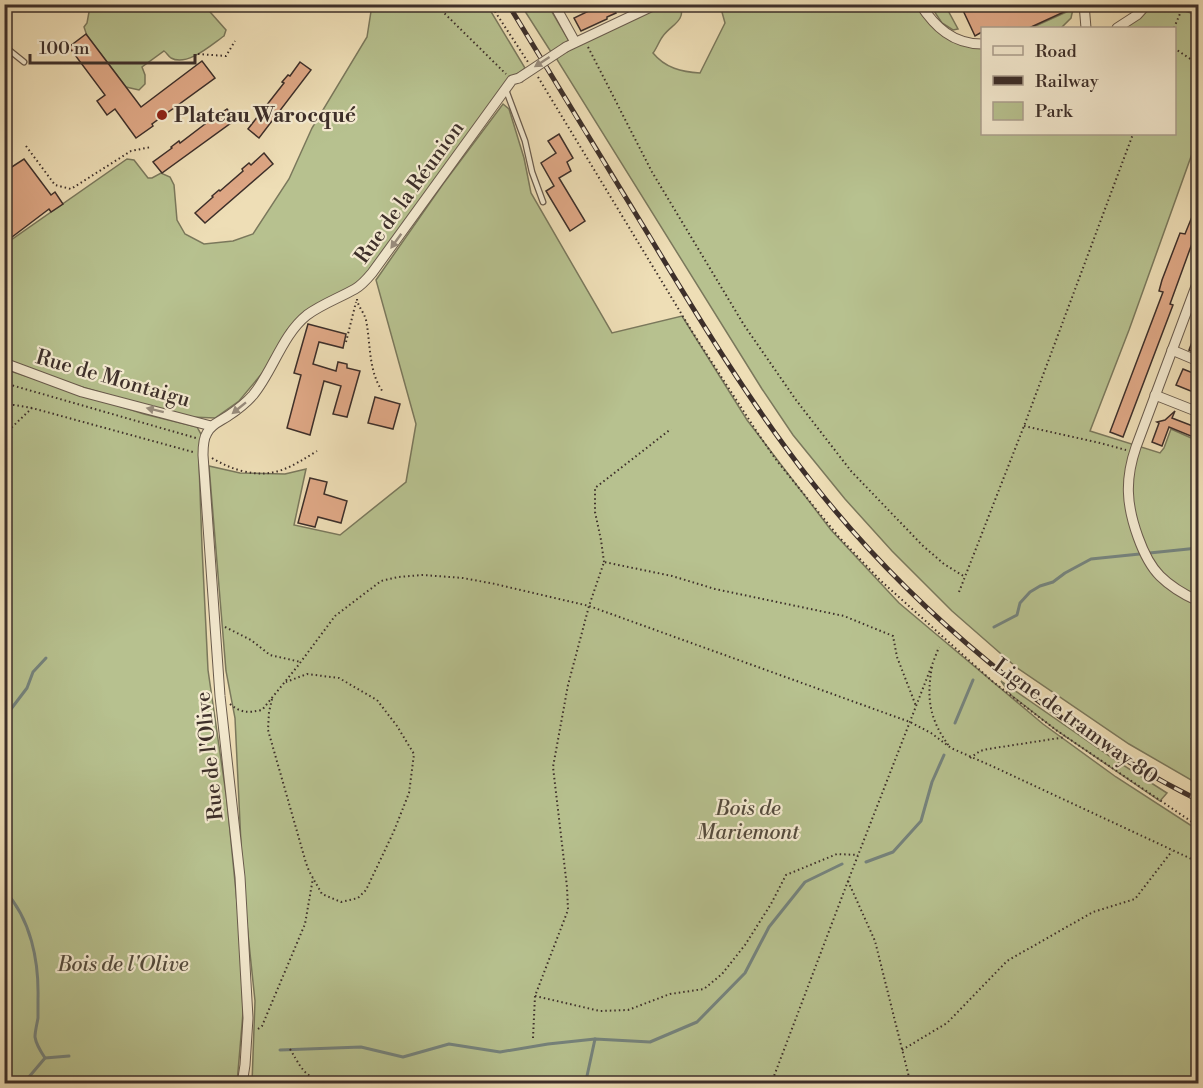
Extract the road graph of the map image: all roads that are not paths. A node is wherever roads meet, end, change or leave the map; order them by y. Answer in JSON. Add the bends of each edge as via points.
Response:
{"nodes":[{"id":1,"x":554,"y":4,"type":"edge"},
{"id":2,"x":657,"y":4,"type":"edge"},
{"id":3,"x":920,"y":4,"type":"edge"},
{"id":4,"x":1084,"y":4,"type":"edge"},
{"id":5,"x":1146,"y":4,"type":"edge"},
{"id":6,"x":1086,"y":27,"type":"edge"},
{"id":7,"x":1118,"y":27,"type":"edge"},
{"id":8,"x":575,"y":42,"type":"junction"},
{"id":9,"x":981,"y":44,"type":"edge"},
{"id":10,"x":4,"y":46,"type":"edge"},
{"id":11,"x":24,"y":62,"type":"dead end"},
{"id":12,"x":506,"y":90,"type":"junction"},
{"id":13,"x":543,"y":202,"type":"dead end"},
{"id":14,"x":1198,"y":281,"type":"edge"},
{"id":15,"x":1172,"y":350,"type":"junction"},
{"id":16,"x":1198,"y":361,"type":"edge"},
{"id":17,"x":4,"y":363,"type":"edge"},
{"id":18,"x":1155,"y":395,"type":"junction"},
{"id":19,"x":1198,"y":412,"type":"edge"},
{"id":20,"x":211,"y":426,"type":"junction"},
{"id":21,"x":1198,"y":601,"type":"edge"},
{"id":22,"x":242,"y":1083,"type":"edge"}],
"edges":[{"from":1,"to":8,"type":"street"},
{"from":2,"to":8,"type":"street","name":"Rue de la Réunion"},
{"from":3,"to":9,"type":"street","via":[[945,32]]},
{"from":4,"to":6,"type":"street"},
{"from":5,"to":7,"type":"street"},
{"from":8,"to":12,"type":"street","name":"Rue de la Réunion","one_way":true,"bridge":true,"via":[[516,79]]},
{"from":10,"to":11,"type":"lane"},
{"from":12,"to":13,"type":"lane"},
{"from":12,"to":20,"type":"street","name":"Rue de la Réunion","one_way":true,"via":[[372,273],[357,288],[306,316],[253,394]]},
{"from":14,"to":15,"type":"street"},
{"from":15,"to":16,"type":"street"},
{"from":15,"to":18,"type":"street"},
{"from":20,"to":17,"type":"street","name":"Rue de Montaigu","one_way":true,"via":[[82,392]]},
{"from":18,"to":19,"type":"street"},
{"from":18,"to":21,"type":"street","via":[[1129,473],[1130,515],[1142,549],[1160,576]]},
{"from":20,"to":22,"type":"street","name":"Rue de l'Olive","via":[[203,448],[220,696],[240,877],[248,1018]]}]}
